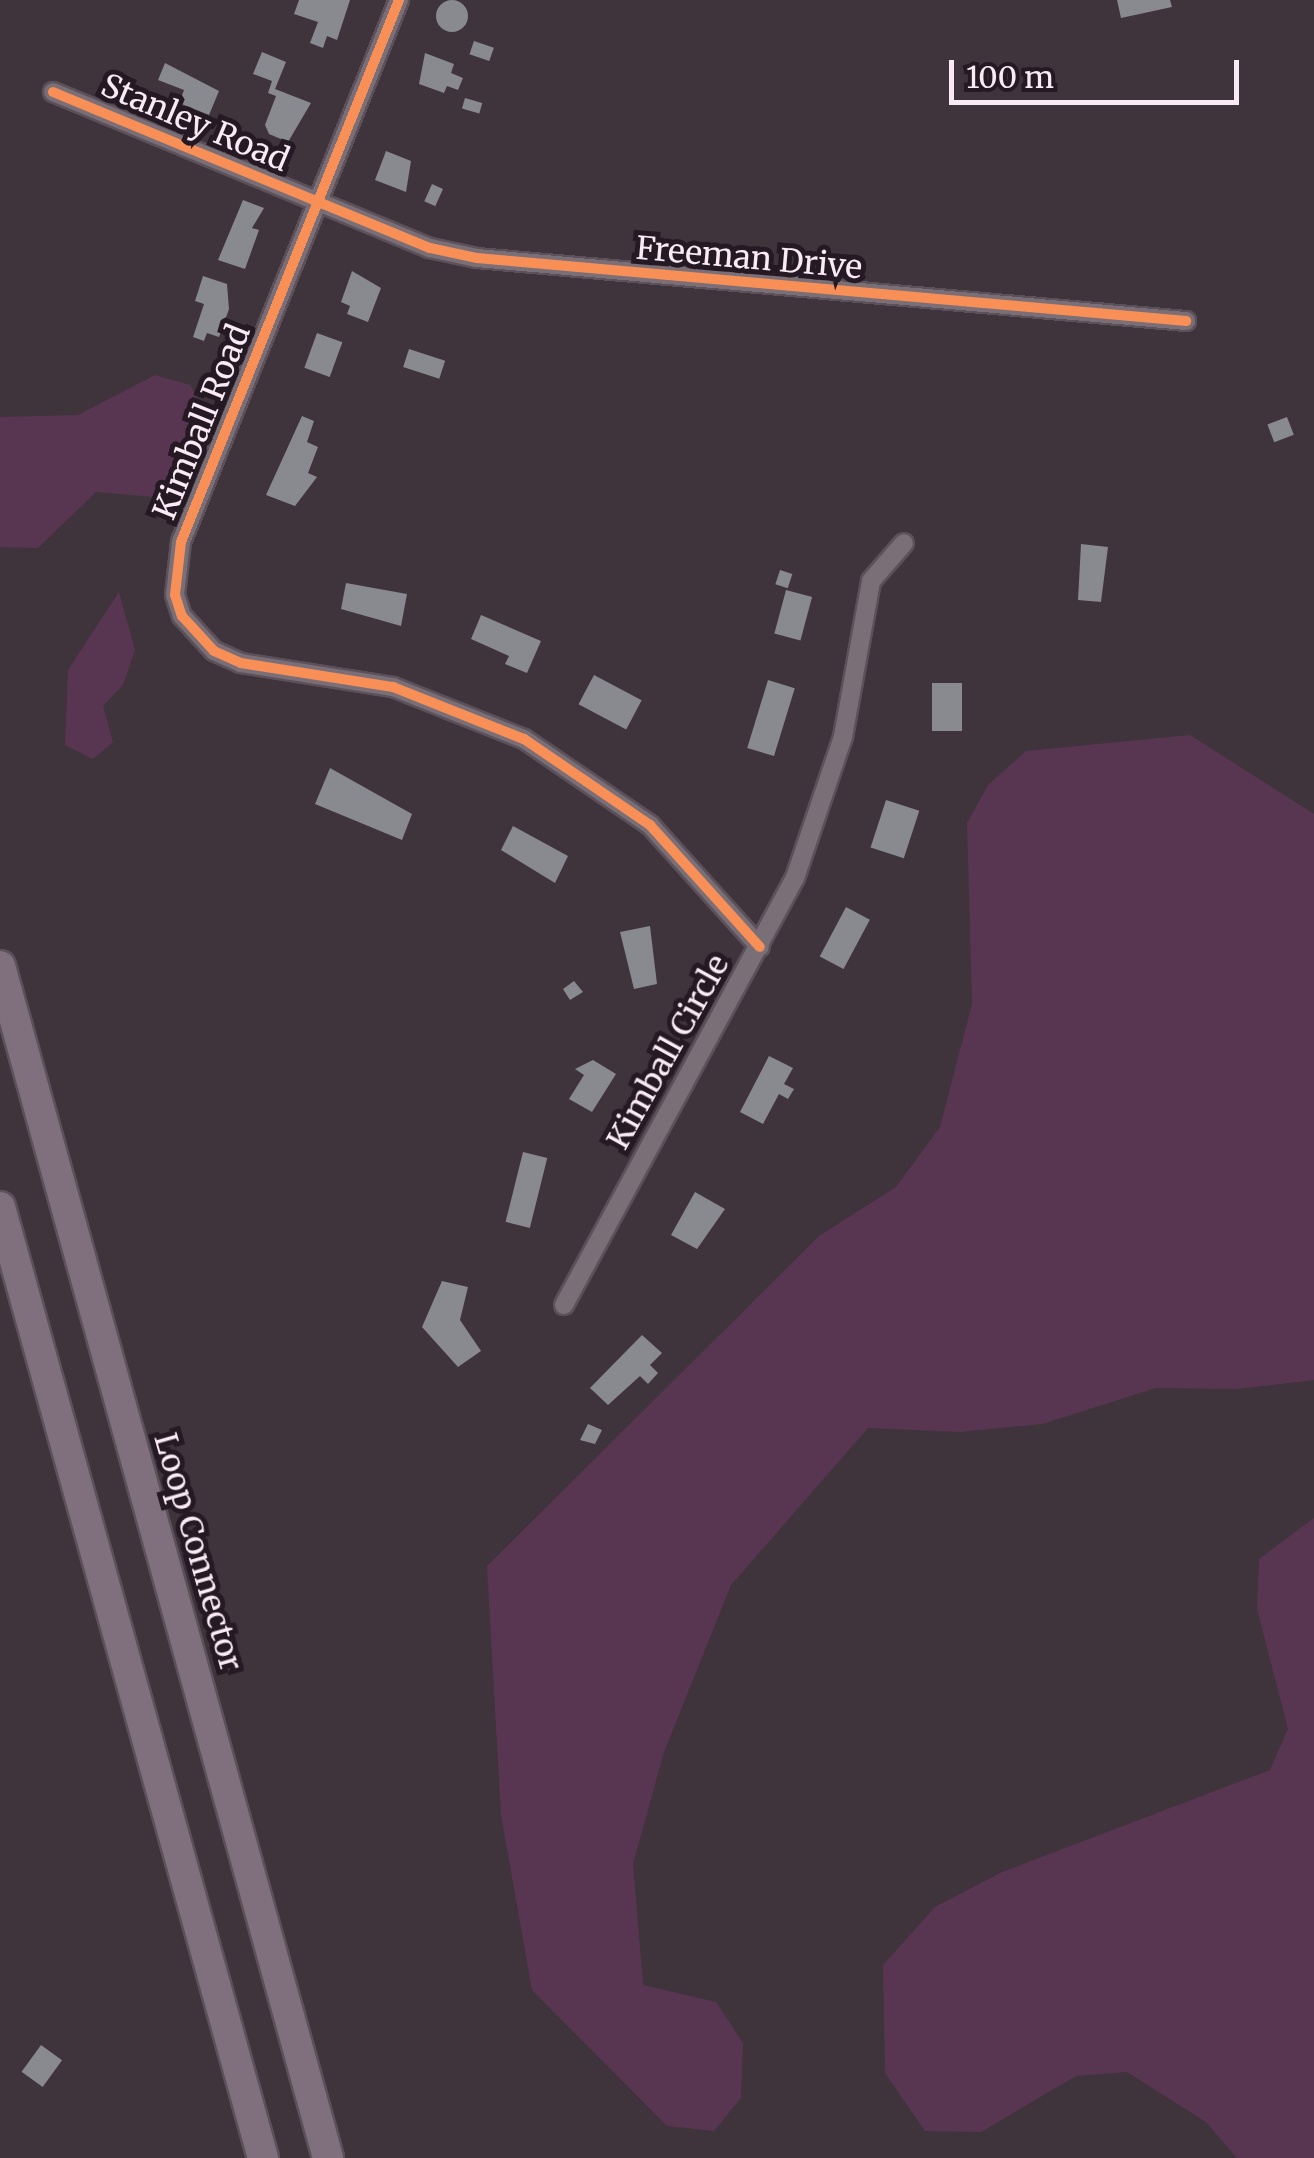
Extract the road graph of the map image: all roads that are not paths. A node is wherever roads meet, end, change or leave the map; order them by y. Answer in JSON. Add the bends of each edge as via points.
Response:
{"nodes":[{"id":1,"x":399,"y":0,"type":"edge"},
{"id":2,"x":53,"y":92,"type":"dead end"},
{"id":3,"x":318,"y":200,"type":"junction"},
{"id":4,"x":1186,"y":321,"type":"dead end"},
{"id":5,"x":904,"y":543,"type":"dead end"},
{"id":6,"x":760,"y":947,"type":"junction"},
{"id":7,"x":0,"y":966,"type":"edge"},
{"id":8,"x":0,"y":1206,"type":"edge"},
{"id":9,"x":564,"y":1305,"type":"dead end"},
{"id":10,"x":263,"y":2158,"type":"edge"},
{"id":11,"x":328,"y":2158,"type":"edge"}],
"edges":[{"from":1,"to":3,"type":"street","name":"Kimball Road"},
{"from":2,"to":3,"type":"street","name":"Stanley Road"},
{"from":3,"to":4,"type":"street","name":"Freeman Drive","via":[[430,248],[477,258]]},
{"from":3,"to":6,"type":"street","name":"Kimball Road","via":[[181,542],[175,595],[182,616],[214,651],[241,662],[393,688],[524,739],[650,825]]},
{"from":5,"to":6,"type":"street","name":"Kimball Circle","via":[[871,581],[829,787]]},
{"from":6,"to":9,"type":"street","name":"Kimball Circle"},
{"from":7,"to":11,"type":"highway","name":"Loop Connector"},
{"from":8,"to":10,"type":"highway"}]}
